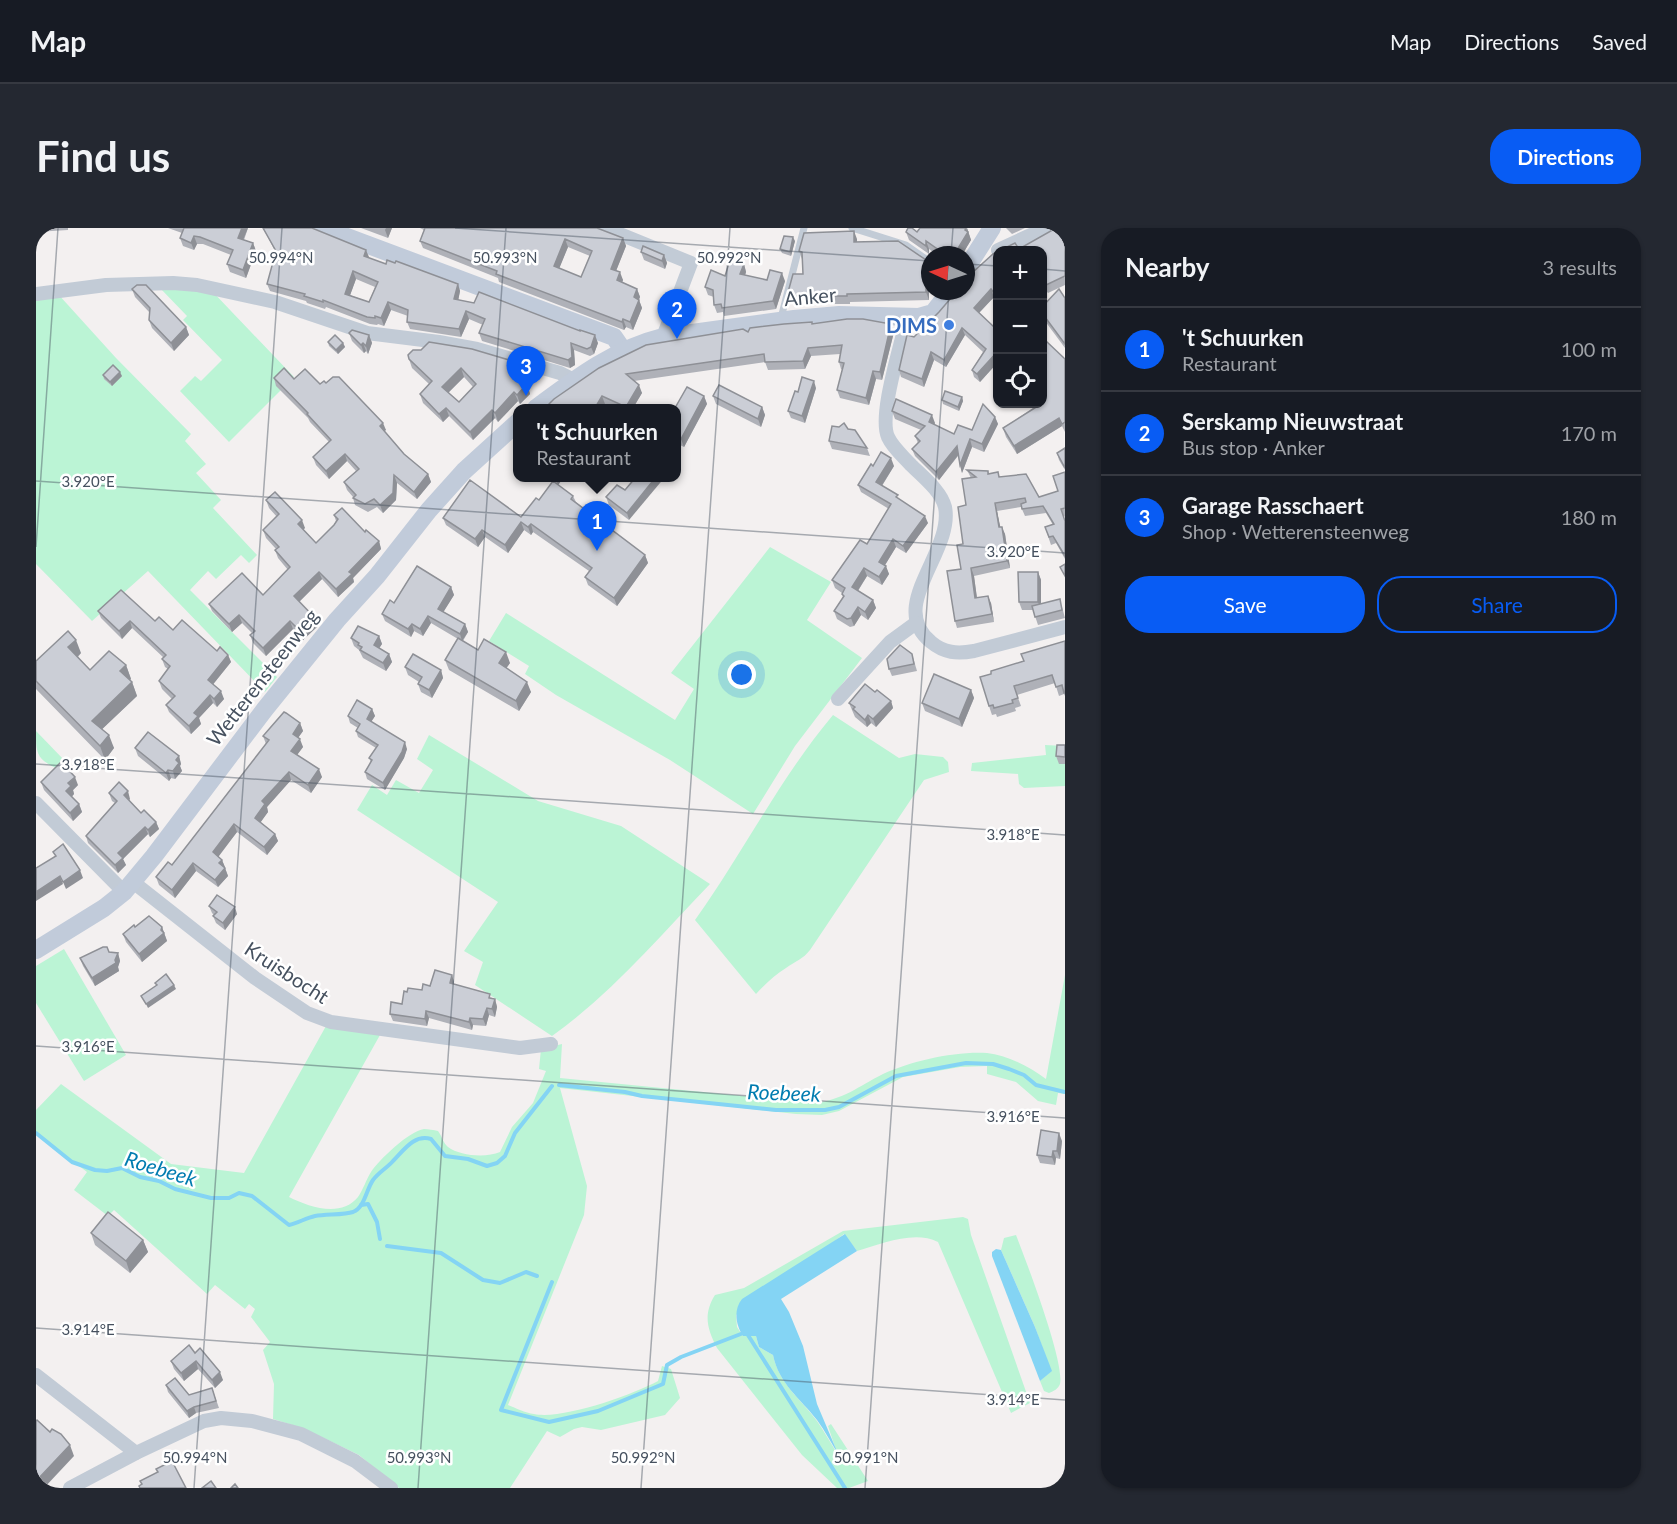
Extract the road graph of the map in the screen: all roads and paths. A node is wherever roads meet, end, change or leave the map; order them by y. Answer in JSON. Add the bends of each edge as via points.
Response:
{"nodes":[{"id":1,"x":323,"y":228,"type":"edge"},
{"id":2,"x":605,"y":228,"type":"edge"},
{"id":3,"x":804,"y":228,"type":"edge"},
{"id":4,"x":852,"y":228,"type":"edge"},
{"id":5,"x":992,"y":228,"type":"edge"},
{"id":6,"x":1046,"y":228,"type":"edge"},
{"id":7,"x":992,"y":250,"type":"edge"},
{"id":8,"x":921,"y":256,"type":"edge"},
{"id":9,"x":975,"y":262,"type":"edge"},
{"id":10,"x":36,"y":294,"type":"edge"},
{"id":11,"x":943,"y":300,"type":"edge"},
{"id":12,"x":907,"y":317,"type":"junction"},
{"id":13,"x":780,"y":320,"type":"junction"},
{"id":14,"x":663,"y":337,"type":"junction"},
{"id":15,"x":623,"y":350,"type":"junction"},
{"id":16,"x":574,"y":380,"type":"junction"},
{"id":17,"x":541,"y":404,"type":"edge"},
{"id":18,"x":513,"y":427,"type":"edge"},
{"id":19,"x":916,"y":623,"type":"junction"},
{"id":20,"x":1065,"y":627,"type":"edge"},
{"id":21,"x":838,"y":699,"type":"dead end"},
{"id":22,"x":36,"y":803,"type":"edge"},
{"id":23,"x":129,"y":887,"type":"junction"},
{"id":24,"x":36,"y":950,"type":"edge"},
{"id":25,"x":551,"y":1044,"type":"dead end"},
{"id":26,"x":36,"y":1375,"type":"edge"},
{"id":27,"x":136,"y":1453,"type":"junction"},
{"id":28,"x":70,"y":1488,"type":"edge"},
{"id":29,"x":392,"y":1488,"type":"edge"}],
"edges":[{"from":1,"to":15,"type":"street","via":[[614,337]]},
{"from":2,"to":14,"type":"street","via":[[691,263]]},
{"from":3,"to":13,"type":"lane"},
{"from":4,"to":8,"type":"lane","via":[[906,245]]},
{"from":5,"to":7,"type":"street"},
{"from":6,"to":7,"type":"street"},
{"from":7,"to":9,"type":"street"},
{"from":10,"to":16,"type":"street","via":[[106,285],[197,285],[275,302],[367,333],[477,349]]},
{"from":11,"to":12,"type":"street","name":"Anker","via":[[933,313]]},
{"from":12,"to":13,"type":"street","name":"Anker","via":[[839,315]]},
{"from":12,"to":19,"type":"street","via":[[888,401],[886,429],[892,444],[942,499],[946,516],[940,543],[919,593]]},
{"from":13,"to":14,"type":"street","name":"Anker"},
{"from":14,"to":15,"type":"street","name":"Anker"},
{"from":15,"to":16,"type":"street"},
{"from":16,"to":17,"type":"street"},
{"from":18,"to":23,"type":"street","name":"Wetterensteenweg","via":[[464,471],[337,620]]},
{"from":19,"to":20,"type":"street","via":[[939,648],[960,653]]},
{"from":19,"to":21,"type":"street","via":[[890,642]]},
{"from":22,"to":23,"type":"street","name":"Kruisbocht"},
{"from":23,"to":24,"type":"street","name":"Wetterensteenweg","via":[[104,908]]},
{"from":23,"to":25,"type":"street","name":"Kruisbocht","via":[[307,1013],[331,1022],[520,1048]]},
{"from":26,"to":27,"type":"street"},
{"from":27,"to":28,"type":"street"},
{"from":27,"to":29,"type":"street","via":[[204,1421],[252,1421],[301,1434],[333,1448]]}]}
